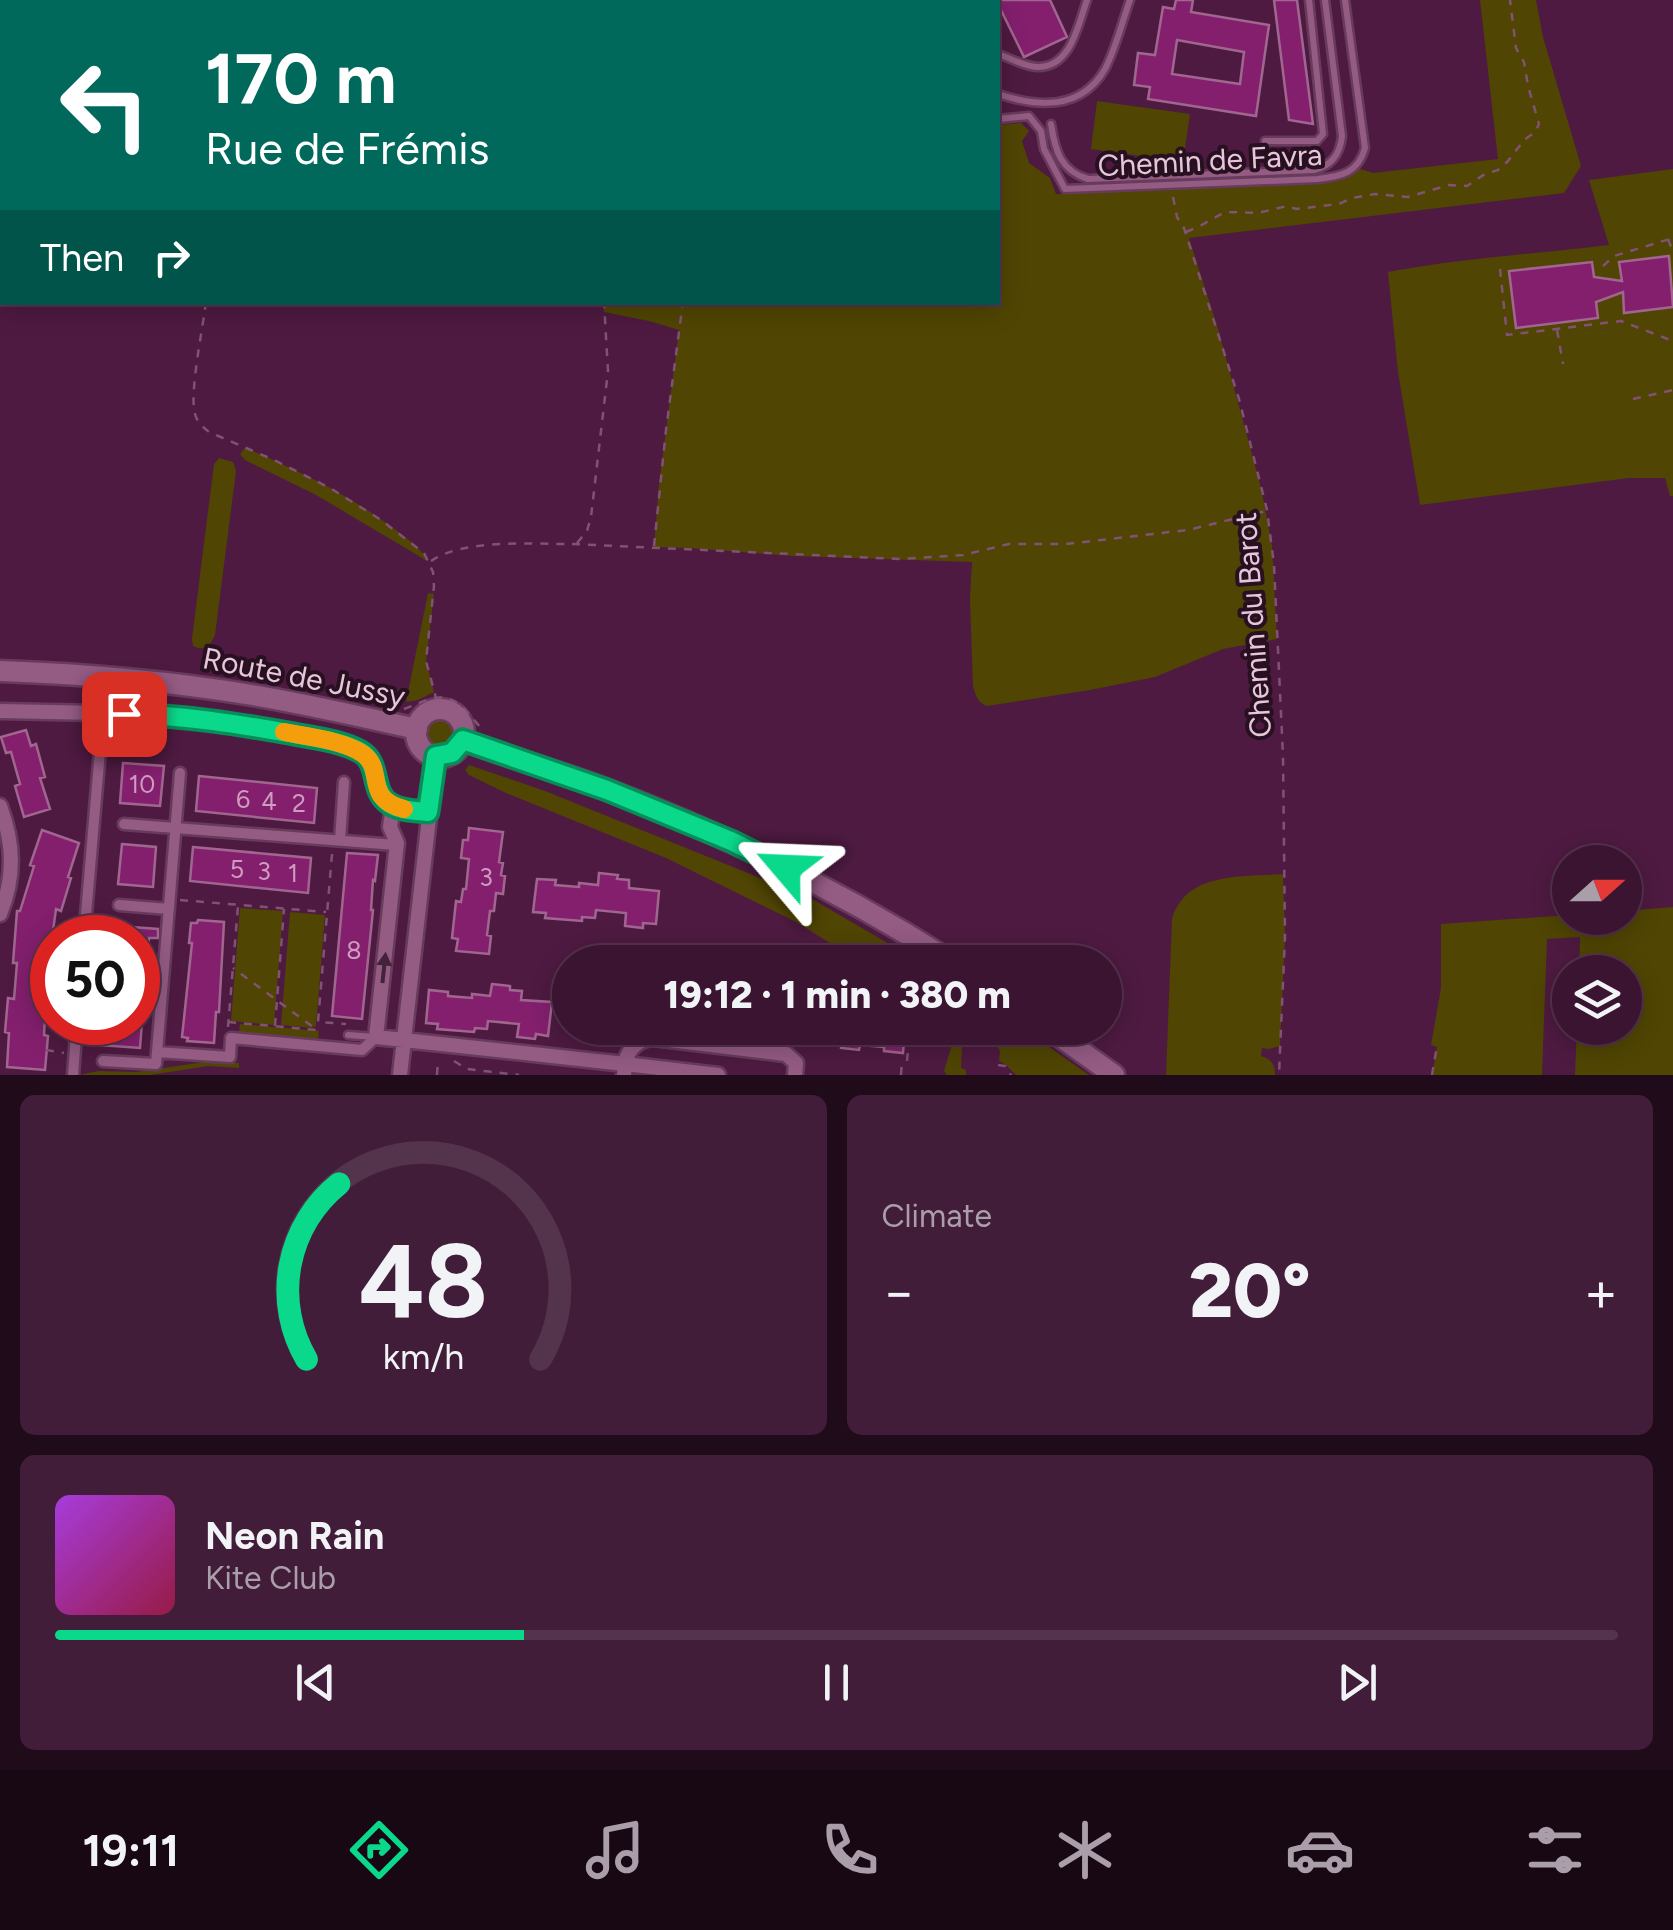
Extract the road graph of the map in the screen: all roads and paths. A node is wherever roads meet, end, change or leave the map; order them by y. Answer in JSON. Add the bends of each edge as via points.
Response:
{"nodes":[{"id":1,"x":1087,"y":0,"type":"edge"},
{"id":2,"x":1130,"y":0,"type":"edge"},
{"id":3,"x":1309,"y":0,"type":"edge"},
{"id":4,"x":1325,"y":0,"type":"edge"},
{"id":5,"x":1345,"y":0,"type":"edge"},
{"id":6,"x":1510,"y":0,"type":"edge"},
{"id":7,"x":1000,"y":55,"type":"edge"},
{"id":8,"x":1000,"y":95,"type":"edge"},
{"id":9,"x":1000,"y":119,"type":"edge"},
{"id":10,"x":1051,"y":124,"type":"dead end"},
{"id":11,"x":1265,"y":141,"type":"dead end"},
{"id":12,"x":1172,"y":185,"type":"junction"},
{"id":13,"x":1185,"y":232,"type":"junction"},
{"id":14,"x":1671,"y":239,"type":"edge"},
{"id":15,"x":1673,"y":252,"type":"edge"},
{"id":16,"x":1603,"y":266,"type":"dead end"},
{"id":17,"x":1500,"y":270,"type":"dead end"},
{"id":18,"x":206,"y":305,"type":"edge"},
{"id":19,"x":604,"y":305,"type":"edge"},
{"id":20,"x":683,"y":305,"type":"edge"},
{"id":21,"x":1557,"y":329,"type":"junction"},
{"id":22,"x":1673,"y":341,"type":"edge"},
{"id":23,"x":1563,"y":364,"type":"dead end"},
{"id":24,"x":1673,"y":390,"type":"edge"},
{"id":25,"x":1633,"y":399,"type":"dead end"},
{"id":26,"x":1267,"y":510,"type":"junction"},
{"id":27,"x":572,"y":544,"type":"junction"},
{"id":28,"x":654,"y":547,"type":"junction"},
{"id":29,"x":429,"y":562,"type":"junction"},
{"id":30,"x":0,"y":671,"type":"edge"},
{"id":31,"x":438,"y":709,"type":"junction"},
{"id":32,"x":0,"y":711,"type":"edge"},
{"id":33,"x":100,"y":713,"type":"junction"},
{"id":34,"x":417,"y":728,"type":"junction"},
{"id":35,"x":463,"y":740,"type":"junction"},
{"id":36,"x":436,"y":756,"type":"junction"},
{"id":37,"x":180,"y":773,"type":"dead end"},
{"id":38,"x":344,"y":782,"type":"dead end"},
{"id":39,"x":0,"y":806,"type":"edge"},
{"id":40,"x":393,"y":806,"type":"junction"},
{"id":41,"x":428,"y":812,"type":"junction"},
{"id":42,"x":124,"y":824,"type":"dead end"},
{"id":43,"x":176,"y":826,"type":"junction"},
{"id":44,"x":337,"y":839,"type":"junction"},
{"id":45,"x":396,"y":845,"type":"junction"},
{"id":46,"x":169,"y":904,"type":"junction"},
{"id":47,"x":238,"y":904,"type":"junction"},
{"id":48,"x":119,"y":905,"type":"dead end"},
{"id":49,"x":284,"y":908,"type":"junction"},
{"id":50,"x":328,"y":912,"type":"junction"},
{"id":51,"x":0,"y":914,"type":"edge"},
{"id":52,"x":87,"y":915,"type":"edge"},
{"id":53,"x":923,"y":945,"type":"edge"},
{"id":54,"x":232,"y":968,"type":"junction"},
{"id":55,"x":162,"y":990,"type":"joint"},
{"id":56,"x":277,"y":1000,"type":"junction"},
{"id":57,"x":228,"y":1022,"type":"junction"},
{"id":58,"x":318,"y":1022,"type":"junction"},
{"id":59,"x":275,"y":1026,"type":"junction"},
{"id":60,"x":317,"y":1030,"type":"junction"},
{"id":61,"x":377,"y":1032,"type":"junction"},
{"id":62,"x":348,"y":1035,"type":"dead end"},
{"id":63,"x":232,"y":1038,"type":"junction"},
{"id":64,"x":404,"y":1039,"type":"junction"},
{"id":65,"x":75,"y":1045,"type":"edge"},
{"id":66,"x":908,"y":1045,"type":"edge"},
{"id":67,"x":1072,"y":1045,"type":"edge"},
{"id":68,"x":1437,"y":1046,"type":"dead end"},
{"id":69,"x":439,"y":1048,"type":"junction"},
{"id":70,"x":46,"y":1050,"type":"dead end"},
{"id":71,"x":157,"y":1052,"type":"junction"},
{"id":72,"x":74,"y":1059,"type":"junction"},
{"id":73,"x":103,"y":1060,"type":"dead end"},
{"id":74,"x":998,"y":1065,"type":"dead end"},
{"id":75,"x":624,"y":1070,"type":"edge"},
{"id":76,"x":469,"y":1072,"type":"edge"},
{"id":77,"x":496,"y":1074,"type":"edge"},
{"id":78,"x":73,"y":1075,"type":"edge"},
{"id":79,"x":400,"y":1075,"type":"edge"},
{"id":80,"x":437,"y":1075,"type":"edge"},
{"id":81,"x":519,"y":1075,"type":"edge"},
{"id":82,"x":718,"y":1075,"type":"edge"},
{"id":83,"x":795,"y":1075,"type":"edge"},
{"id":84,"x":900,"y":1075,"type":"edge"},
{"id":85,"x":1011,"y":1075,"type":"edge"},
{"id":86,"x":1114,"y":1075,"type":"edge"},
{"id":87,"x":1279,"y":1075,"type":"edge"},
{"id":88,"x":1432,"y":1075,"type":"edge"}],
"edges":[{"from":1,"to":7,"type":"lane","via":[[1072,44],[1059,59],[1038,67]]},
{"from":2,"to":8,"type":"lane","via":[[1106,67],[1088,88],[1042,104]]},
{"from":3,"to":11,"type":"lane","via":[[1323,134],[1318,141]]},
{"from":4,"to":10,"type":"lane","via":[[1342,136],[1335,158],[1323,168],[1088,179],[1064,165]]},
{"from":5,"to":12,"type":"lane","name":"Chemin de Favra","via":[[1365,139],[1357,168],[1318,179]]},
{"from":6,"to":13,"type":"path","via":[[1516,48],[1539,124],[1498,170],[1467,186],[1408,197],[1375,194],[1258,214],[1225,212]]},
{"from":9,"to":12,"type":"lane","name":"Chemin de Favra","via":[[1029,116],[1065,188]]},
{"from":12,"to":13,"type":"path","name":"Chemin du Barot"},
{"from":13,"to":26,"type":"path","name":"Chemin du Barot"},
{"from":14,"to":15,"type":"path"},
{"from":14,"to":16,"type":"path","via":[[1614,256]]},
{"from":17,"to":21,"type":"path","via":[[1507,335]]},
{"from":18,"to":29,"type":"path","via":[[193,408],[200,424],[354,502]]},
{"from":19,"to":27,"type":"path","via":[[608,371],[593,507],[588,531]]},
{"from":20,"to":28,"type":"path"},
{"from":21,"to":22,"type":"path","via":[[1620,321]]},
{"from":21,"to":23,"type":"path"},
{"from":24,"to":25,"type":"path"},
{"from":26,"to":28,"type":"path","via":[[1188,530],[900,559]]},
{"from":26,"to":87,"type":"path","name":"Chemin du Barot","via":[[1283,756]]},
{"from":27,"to":28,"type":"path"},
{"from":27,"to":29,"type":"path","via":[[463,547]]},
{"from":29,"to":31,"type":"path","via":[[434,586],[426,660]]},
{"from":30,"to":34,"type":"main road","name":"Route de Jussy","via":[[206,688]]},
{"from":31,"to":34,"type":"main road"},
{"from":31,"to":35,"type":"main road","via":[[459,718]]},
{"from":32,"to":33,"type":"street"},
{"from":33,"to":40,"type":"street","via":[[214,721],[344,746],[368,758],[380,794]]},
{"from":33,"to":52,"type":"street"},
{"from":34,"to":36,"type":"main road","via":[[421,746]]},
{"from":35,"to":36,"type":"main road","via":[[452,753]]},
{"from":35,"to":53,"type":"main road","via":[[731,841]]},
{"from":36,"to":41,"type":"street"},
{"from":37,"to":43,"type":"street"},
{"from":38,"to":44,"type":"street"},
{"from":39,"to":51,"type":"street","via":[[12,868]]},
{"from":40,"to":41,"type":"street"},
{"from":40,"to":45,"type":"street"},
{"from":41,"to":64,"type":"street"},
{"from":42,"to":43,"type":"street"},
{"from":43,"to":44,"type":"street"},
{"from":43,"to":46,"type":"street"},
{"from":44,"to":45,"type":"street"},
{"from":44,"to":50,"type":"path"},
{"from":61,"to":45,"type":"street","one_way":true},
{"from":46,"to":47,"type":"path"},
{"from":46,"to":48,"type":"street"},
{"from":46,"to":55,"type":"street"},
{"from":47,"to":49,"type":"path"},
{"from":47,"to":54,"type":"path"},
{"from":49,"to":50,"type":"path"},
{"from":49,"to":56,"type":"path"},
{"from":50,"to":58,"type":"path"},
{"from":54,"to":56,"type":"path"},
{"from":54,"to":57,"type":"path"},
{"from":55,"to":71,"type":"street"},
{"from":56,"to":59,"type":"path"},
{"from":56,"to":60,"type":"path"},
{"from":57,"to":59,"type":"path"},
{"from":57,"to":63,"type":"path"},
{"from":58,"to":60,"type":"path"},
{"from":58,"to":61,"type":"path"},
{"from":59,"to":60,"type":"path"},
{"from":61,"to":62,"type":"lane"},
{"from":61,"to":63,"type":"street","via":[[362,1050]]},
{"from":61,"to":64,"type":"street"},
{"from":63,"to":71,"type":"street","via":[[230,1057]]},
{"from":64,"to":69,"type":"street"},
{"from":64,"to":79,"type":"street"},
{"from":65,"to":72,"type":"street"},
{"from":66,"to":84,"type":"path"},
{"from":67,"to":86,"type":"main road"},
{"from":68,"to":88,"type":"path"},
{"from":69,"to":75,"type":"street"},
{"from":69,"to":76,"type":"path"},
{"from":69,"to":80,"type":"path"},
{"from":70,"to":72,"type":"path"},
{"from":71,"to":73,"type":"street","via":[[156,1064]]},
{"from":72,"to":78,"type":"street"},
{"from":74,"to":85,"type":"path"},
{"from":75,"to":82,"type":"street"},
{"from":75,"to":83,"type":"street","via":[[632,1048],[653,1038],[786,1054],[796,1064]]},
{"from":76,"to":77,"type":"path"},
{"from":77,"to":81,"type":"path"}]}
